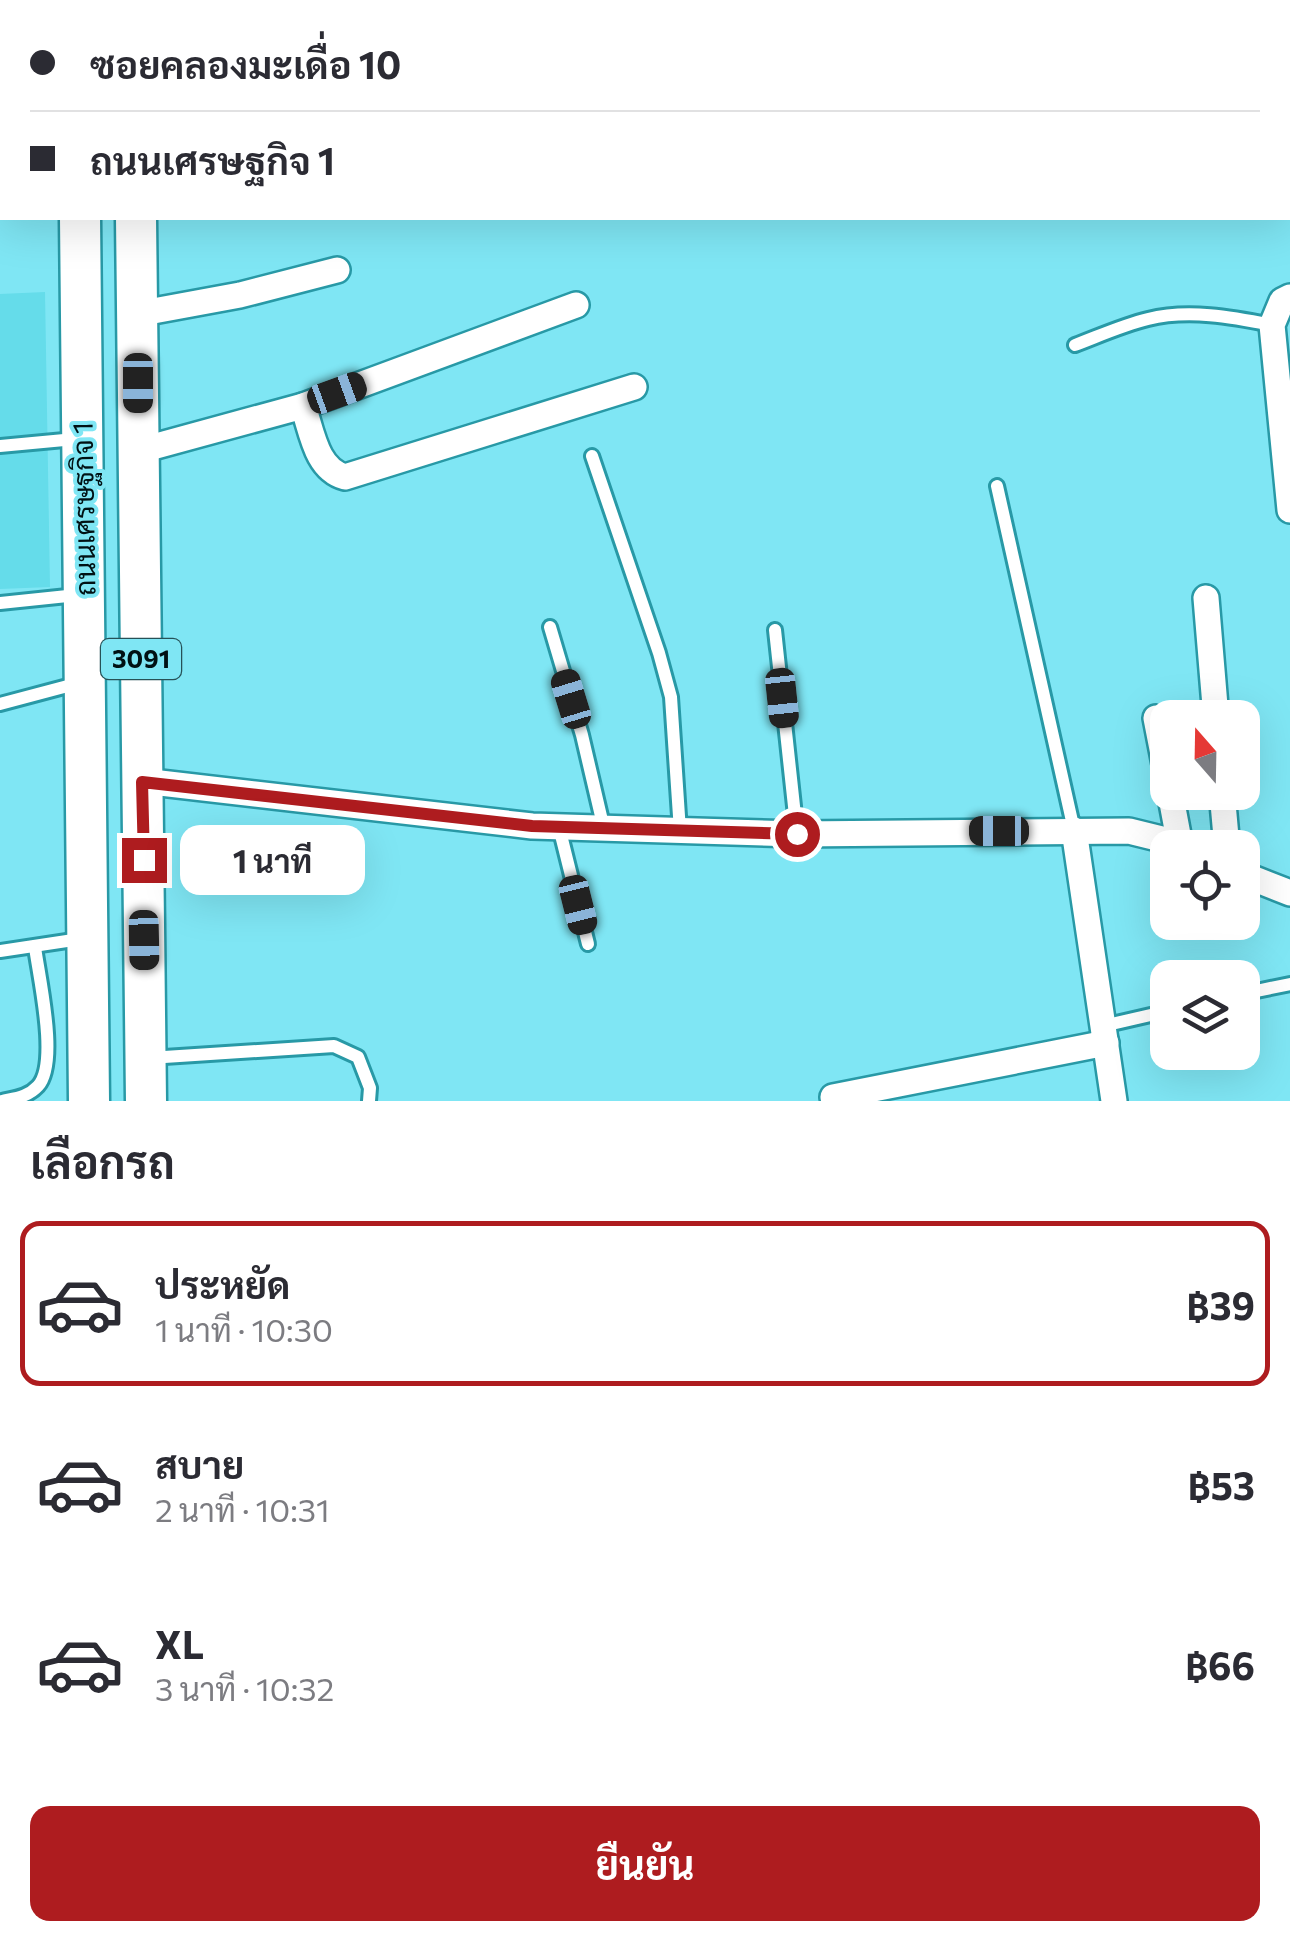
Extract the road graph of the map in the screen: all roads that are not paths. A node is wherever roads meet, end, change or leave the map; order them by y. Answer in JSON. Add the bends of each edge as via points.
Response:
{"nodes":[{"id":1,"x":80,"y":220,"type":"edge"},
{"id":2,"x":136,"y":220,"type":"edge"},
{"id":3,"x":336,"y":270,"type":"dead end"},
{"id":4,"x":1290,"y":297,"type":"edge"},
{"id":5,"x":576,"y":305,"type":"dead end"},
{"id":6,"x":137,"y":314,"type":"junction"},
{"id":7,"x":1272,"y":325,"type":"junction"},
{"id":8,"x":1074,"y":345,"type":"dead end"},
{"id":9,"x":634,"y":387,"type":"dead end"},
{"id":10,"x":303,"y":406,"type":"junction"},
{"id":11,"x":83,"y":438,"type":"junction"},
{"id":12,"x":0,"y":446,"type":"edge"},
{"id":13,"x":138,"y":451,"type":"junction"},
{"id":14,"x":592,"y":456,"type":"dead end"},
{"id":15,"x":997,"y":486,"type":"dead end"},
{"id":16,"x":1290,"y":510,"type":"edge"},
{"id":17,"x":84,"y":594,"type":"junction"},
{"id":18,"x":1206,"y":598,"type":"dead end"},
{"id":19,"x":0,"y":602,"type":"edge"},
{"id":20,"x":550,"y":627,"type":"dead end"},
{"id":21,"x":775,"y":630,"type":"dead end"},
{"id":22,"x":86,"y":682,"type":"junction"},
{"id":23,"x":1214,"y":700,"type":"edge"},
{"id":24,"x":0,"y":704,"type":"edge"},
{"id":25,"x":142,"y":782,"type":"junction"},
{"id":26,"x":559,"y":827,"type":"junction"},
{"id":27,"x":604,"y":829,"type":"junction"},
{"id":28,"x":1074,"y":830,"type":"junction"},
{"id":29,"x":680,"y":831,"type":"junction"},
{"id":30,"x":797,"y":834,"type":"junction"},
{"id":31,"x":1150,"y":835,"type":"edge"},
{"id":32,"x":1260,"y":881,"type":"edge"},
{"id":33,"x":1290,"y":893,"type":"edge"},
{"id":34,"x":88,"y":938,"type":"junction"},
{"id":35,"x":588,"y":944,"type":"dead end"},
{"id":36,"x":35,"y":947,"type":"junction"},
{"id":37,"x":0,"y":952,"type":"edge"},
{"id":38,"x":1290,"y":984,"type":"edge"},
{"id":39,"x":1260,"y":990,"type":"edge"},
{"id":40,"x":1150,"y":1018,"type":"edge"},
{"id":41,"x":1105,"y":1035,"type":"junction"},
{"id":42,"x":146,"y":1058,"type":"junction"},
{"id":43,"x":882,"y":1094,"type":"edge"},
{"id":44,"x":834,"y":1096,"type":"dead end"},
{"id":45,"x":2,"y":1101,"type":"edge"},
{"id":46,"x":89,"y":1101,"type":"edge"},
{"id":47,"x":146,"y":1101,"type":"edge"},
{"id":48,"x":369,"y":1101,"type":"edge"},
{"id":49,"x":1114,"y":1101,"type":"edge"}],
"edges":[{"from":1,"to":11,"type":"main road","name":"ถนนเศรษฐกิจ 1","number":"3091"},
{"from":2,"to":6,"type":"main road","name":"ถนนเศรษฐกิจ 1","number":"3091"},
{"from":3,"to":6,"type":"street"},
{"from":4,"to":7,"type":"street"},
{"from":5,"to":10,"type":"street"},
{"from":6,"to":13,"type":"main road","name":"ถนนเศรษฐกิจ 1","number":"3091"},
{"from":7,"to":8,"type":"lane","via":[[1179,315]]},
{"from":7,"to":16,"type":"street"},
{"from":9,"to":10,"type":"street","via":[[345,477],[324,466]]},
{"from":10,"to":13,"type":"street"},
{"from":11,"to":12,"type":"lane"},
{"from":11,"to":17,"type":"main road","name":"ถนนเศรษฐกิจ 1","number":"3091"},
{"from":13,"to":25,"type":"main road","name":"ถนนเศรษฐกิจ 1","number":"3091"},
{"from":14,"to":29,"type":"lane","via":[[671,698]]},
{"from":15,"to":28,"type":"lane"},
{"from":17,"to":19,"type":"lane"},
{"from":17,"to":22,"type":"main road","name":"ถนนเศรษฐกิจ 1","number":"3091"},
{"from":18,"to":23,"type":"street"},
{"from":20,"to":27,"type":"lane"},
{"from":21,"to":30,"type":"lane"},
{"from":22,"to":24,"type":"lane"},
{"from":22,"to":34,"type":"main road","name":"ถนนเศรษฐกิจ 1","number":"3091"},
{"from":25,"to":26,"type":"street"},
{"from":25,"to":42,"type":"main road","name":"ถนนเศรษฐกิจ 1","number":"3091"},
{"from":26,"to":27,"type":"street"},
{"from":26,"to":35,"type":"lane"},
{"from":27,"to":29,"type":"street"},
{"from":28,"to":30,"type":"street"},
{"from":28,"to":31,"type":"street"},
{"from":28,"to":41,"type":"street"},
{"from":29,"to":30,"type":"street"},
{"from":32,"to":33,"type":"street"},
{"from":34,"to":36,"type":"lane"},
{"from":34,"to":46,"type":"main road","name":"ถนนเศรษฐกิจ 1","number":"3091"},
{"from":36,"to":37,"type":"lane"},
{"from":36,"to":45,"type":"lane","via":[[49,1062],[39,1085]]},
{"from":38,"to":39,"type":"lane"},
{"from":40,"to":41,"type":"lane"},
{"from":41,"to":43,"type":"street"},
{"from":41,"to":49,"type":"street"},
{"from":42,"to":47,"type":"main road","name":"ถนนเศรษฐกิจ 1","number":"3091"},
{"from":42,"to":48,"type":"lane","via":[[334,1046],[358,1057]]},
{"from":43,"to":44,"type":"street"}]}
